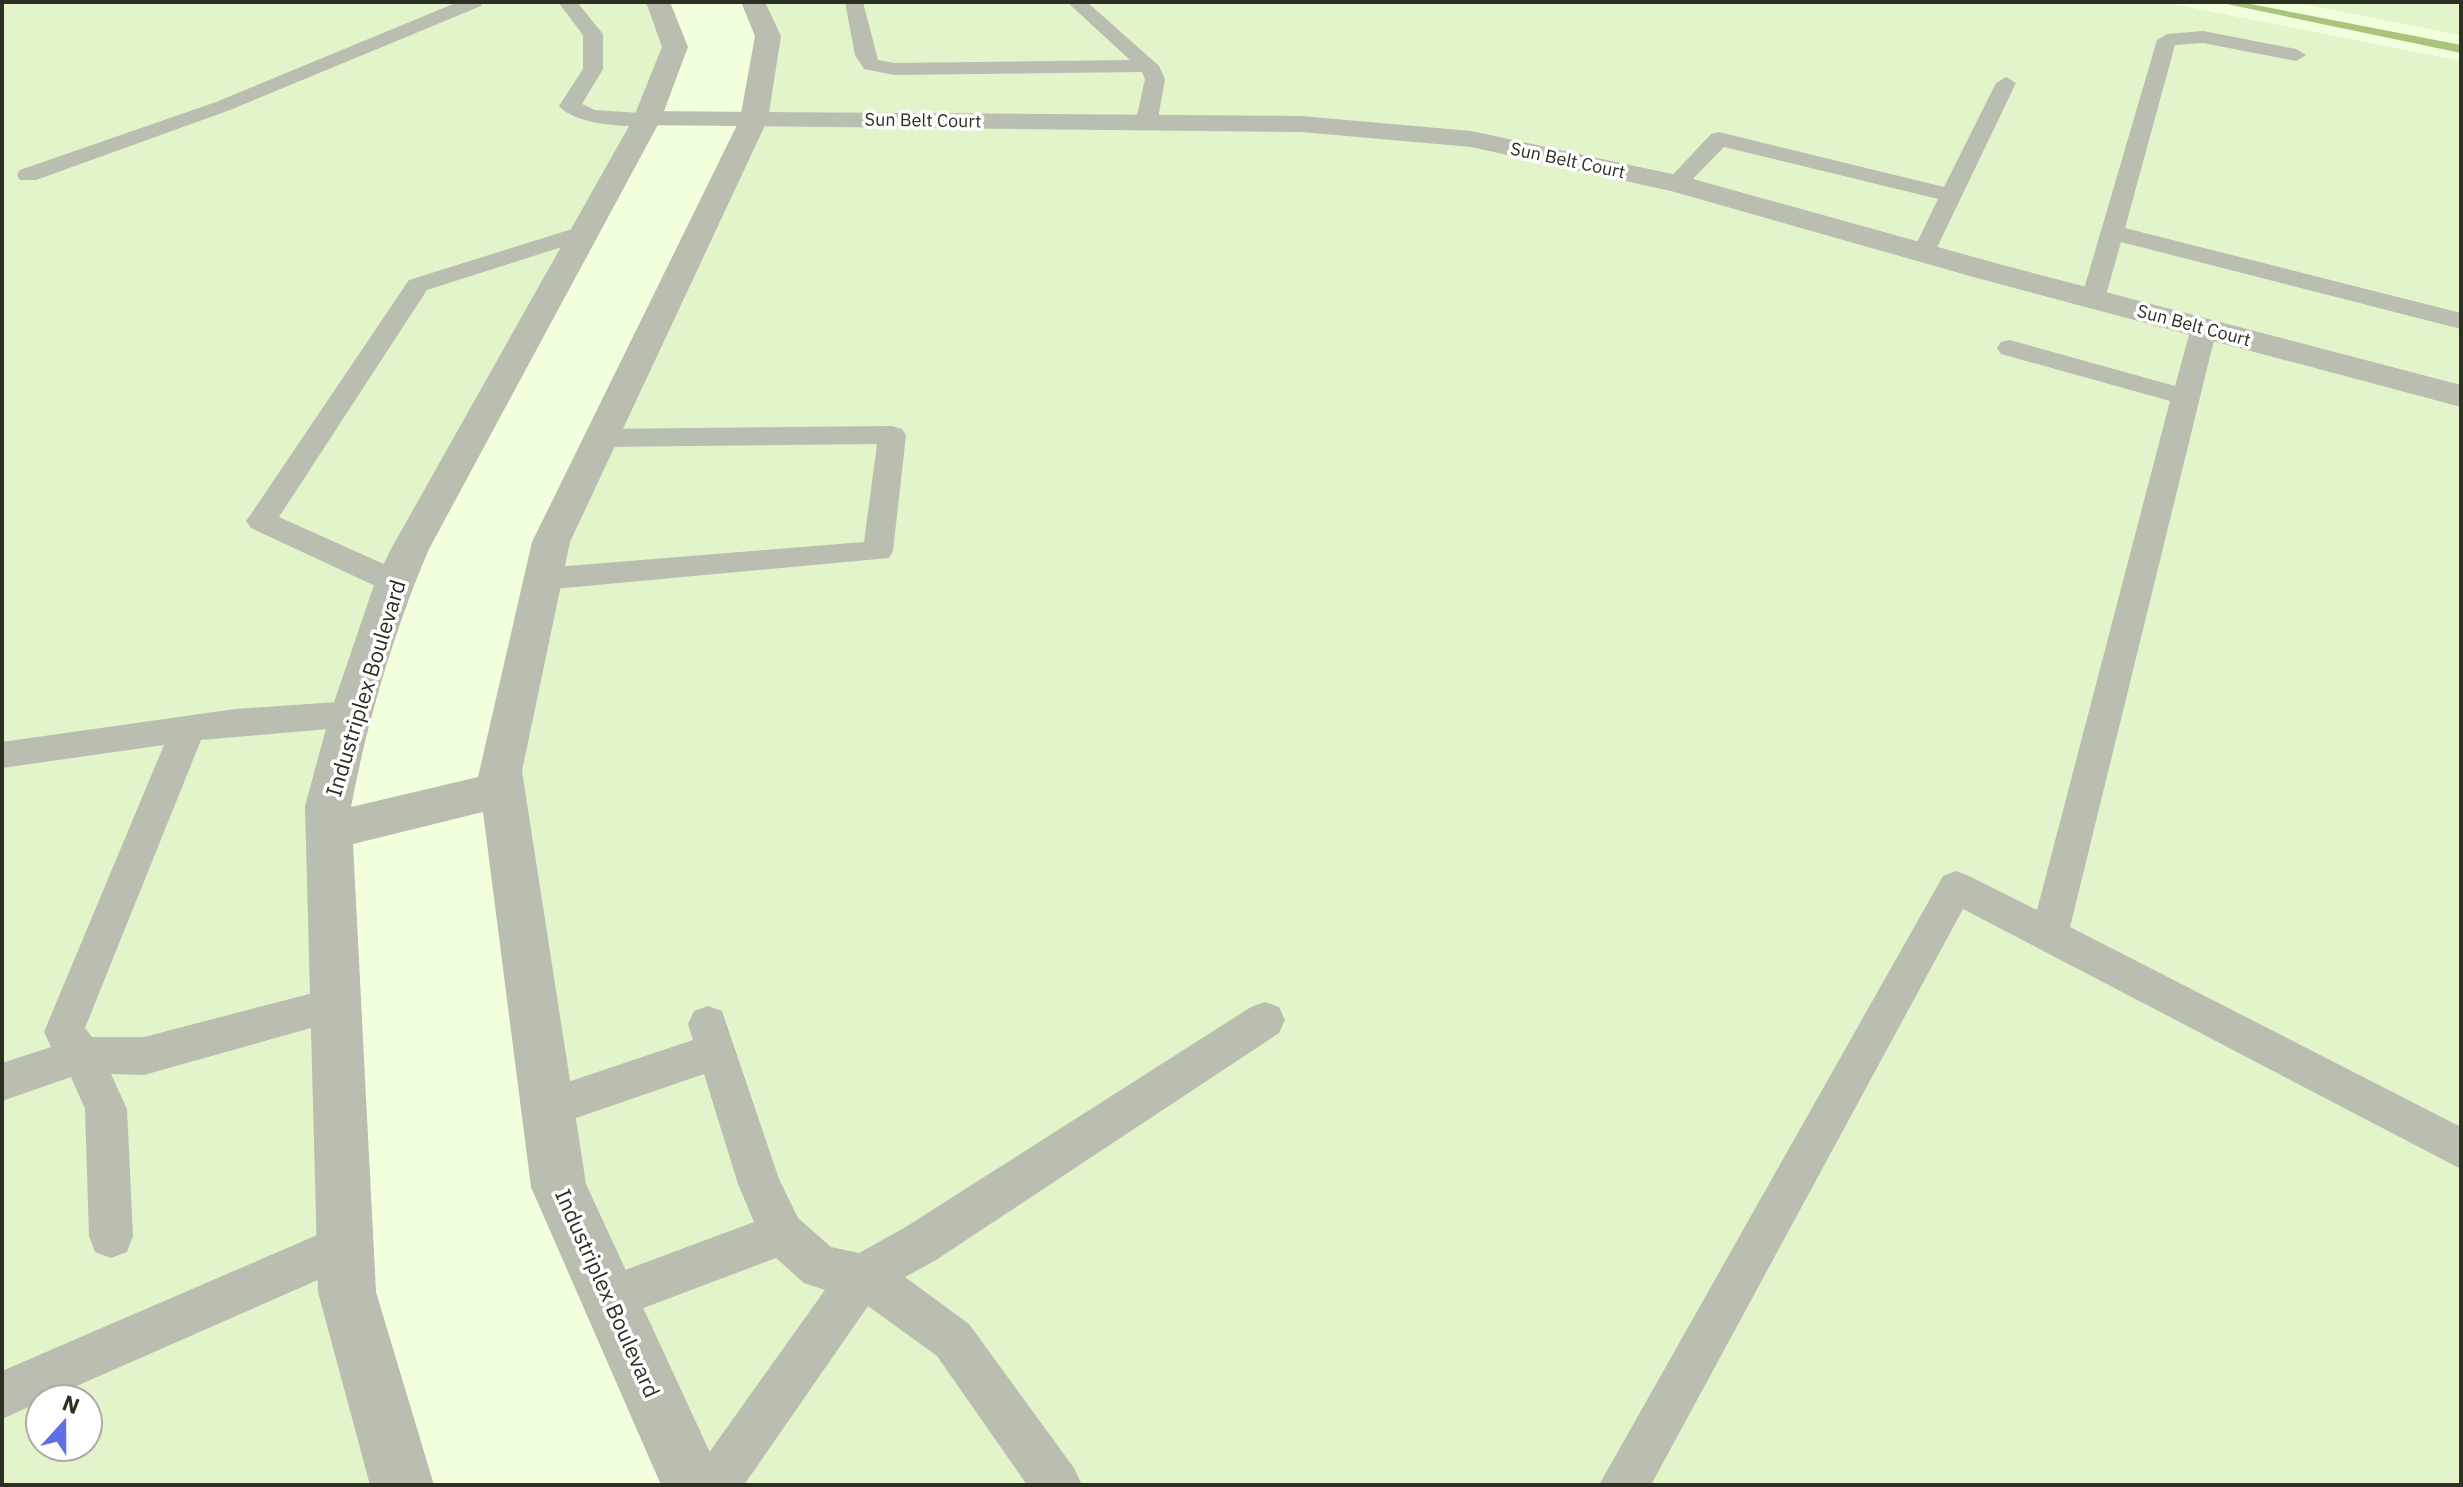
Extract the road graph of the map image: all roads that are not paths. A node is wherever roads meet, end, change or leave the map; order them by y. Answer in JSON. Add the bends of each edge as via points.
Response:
{"nodes":[{"id":1,"x":474,"y":2,"type":"edge"},
{"id":2,"x":567,"y":2,"type":"edge"},
{"id":3,"x":658,"y":2,"type":"edge"},
{"id":4,"x":753,"y":2,"type":"edge"},
{"id":5,"x":854,"y":2,"type":"edge"},
{"id":6,"x":1076,"y":2,"type":"edge"},
{"id":7,"x":2296,"y":55,"type":"dead end"},
{"id":8,"x":1149,"y":66,"type":"junction"},
{"id":9,"x":2006,"y":83,"type":"dead end"},
{"id":10,"x":647,"y":119,"type":"junction"},
{"id":11,"x":754,"y":119,"type":"junction"},
{"id":12,"x":1146,"y":124,"type":"junction"},
{"id":13,"x":28,"y":175,"type":"dead end"},
{"id":14,"x":1676,"y":183,"type":"junction"},
{"id":15,"x":1953,"y":196,"type":"junction"},
{"id":16,"x":585,"y":232,"type":"junction"},
{"id":17,"x":2112,"y":232,"type":"junction"},
{"id":18,"x":1924,"y":253,"type":"junction"},
{"id":19,"x":2093,"y":299,"type":"junction"},
{"id":20,"x":2461,"y":321,"type":"edge"},
{"id":21,"x":2204,"y":328,"type":"junction"},
{"id":22,"x":2010,"y":348,"type":"dead end"},
{"id":23,"x":2461,"y":396,"type":"edge"},
{"id":24,"x":2185,"y":397,"type":"junction"},
{"id":25,"x":601,"y":438,"type":"junction"},
{"id":26,"x":543,"y":579,"type":"junction"},
{"id":27,"x":395,"y":582,"type":"junction"},
{"id":28,"x":352,"y":714,"type":"junction"},
{"id":29,"x":188,"y":729,"type":"junction"},
{"id":30,"x":2,"y":755,"type":"edge"},
{"id":31,"x":504,"y":789,"type":"junction"},
{"id":32,"x":330,"y":831,"type":"junction"},
{"id":33,"x":2049,"y":935,"type":"junction"},
{"id":34,"x":336,"y":1005,"type":"junction"},
{"id":35,"x":1265,"y":1020,"type":"dead end"},
{"id":36,"x":82,"y":1055,"type":"junction"},
{"id":37,"x":2,"y":1082,"type":"edge"},
{"id":38,"x":547,"y":1108,"type":"junction"},
{"id":39,"x":2461,"y":1149,"type":"edge"},
{"id":40,"x":782,"y":1234,"type":"junction"},
{"id":41,"x":111,"y":1236,"type":"dead end"},
{"id":42,"x":345,"y":1245,"type":"junction"},
{"id":43,"x":862,"y":1276,"type":"junction"},
{"id":44,"x":609,"y":1298,"type":"junction"},
{"id":45,"x":2,"y":1395,"type":"edge"},
{"id":46,"x":402,"y":1485,"type":"edge"},
{"id":47,"x":693,"y":1485,"type":"edge"},
{"id":48,"x":715,"y":1485,"type":"edge"},
{"id":49,"x":1057,"y":1485,"type":"edge"},
{"id":50,"x":1624,"y":1485,"type":"edge"}],
"edges":[{"from":1,"to":13,"type":"lane","via":[[223,106]]},
{"from":2,"to":10,"type":"lane","via":[[593,34],[593,69],[570,106],[591,116]]},
{"from":3,"to":10,"type":"street","name":"Industriplex Boulevard","via":[[675,47]]},
{"from":4,"to":11,"type":"street","name":"Industriplex Boulevard","via":[[768,36]]},
{"from":5,"to":8,"type":"lane","via":[[871,65]]},
{"from":6,"to":8,"type":"lane"},
{"from":7,"to":17,"type":"lane","via":[[2203,37],[2167,40]]},
{"from":8,"to":12,"type":"lane","via":[[1155,79]]},
{"from":9,"to":15,"type":"lane"},
{"from":10,"to":11,"type":"street","name":"Sun Belt Court"},
{"from":10,"to":16,"type":"street","name":"Industriplex Boulevard"},
{"from":11,"to":12,"type":"street","name":"Sun Belt Court"},
{"from":11,"to":25,"type":"street","name":"Industriplex Boulevard"},
{"from":12,"to":14,"type":"street","name":"Sun Belt Court","via":[[1301,124],[1471,139]]},
{"from":14,"to":15,"type":"lane","via":[[1719,139]]},
{"from":14,"to":18,"type":"street","name":"Sun Belt Court"},
{"from":15,"to":18,"type":"lane"},
{"from":16,"to":27,"type":"street","name":"Industriplex Boulevard"},
{"from":16,"to":27,"type":"lane","via":[[418,285],[261,521]]},
{"from":17,"to":19,"type":"lane"},
{"from":17,"to":20,"type":"lane"},
{"from":18,"to":19,"type":"street","name":"Sun Belt Court"},
{"from":19,"to":21,"type":"street","name":"Sun Belt Court"},
{"from":21,"to":23,"type":"street","name":"Sun Belt Court"},
{"from":21,"to":24,"type":"lane"},
{"from":22,"to":24,"type":"lane"},
{"from":24,"to":33,"type":"lane"},
{"from":25,"to":26,"type":"street","name":"Industriplex Boulevard","via":[[551,542]]},
{"from":25,"to":26,"type":"lane","via":[[892,435],[878,551]]},
{"from":26,"to":31,"type":"street","name":"Industriplex Boulevard","via":[[500,771]]},
{"from":27,"to":28,"type":"street","name":"Industriplex Boulevard"},
{"from":28,"to":29,"type":"lane"},
{"from":28,"to":32,"type":"street","name":"Industriplex Boulevard","via":[[328,806]]},
{"from":29,"to":30,"type":"lane"},
{"from":29,"to":36,"type":"lane","via":[[64,1032]]},
{"from":31,"to":32,"type":"street"},
{"from":31,"to":38,"type":"street","name":"Industriplex Boulevard"},
{"from":32,"to":34,"type":"street","name":"Industriplex Boulevard"},
{"from":33,"to":39,"type":"lane"},
{"from":33,"to":50,"type":"lane","via":[[1956,887]]},
{"from":34,"to":36,"type":"lane","via":[[144,1056]]},
{"from":34,"to":42,"type":"street","name":"Industriplex Boulevard"},
{"from":35,"to":43,"type":"lane","via":[[920,1244]]},
{"from":36,"to":37,"type":"lane"},
{"from":36,"to":41,"type":"lane","via":[[106,1109]]},
{"from":38,"to":40,"type":"lane","via":[[712,1038],[759,1184]]},
{"from":38,"to":44,"type":"street","name":"Industriplex Boulevard","via":[[559,1187]]},
{"from":40,"to":43,"type":"lane","via":[[820,1267]]},
{"from":40,"to":44,"type":"lane"},
{"from":42,"to":45,"type":"lane"},
{"from":42,"to":46,"type":"street","name":"Industriplex Boulevard","via":[[347,1292]]},
{"from":43,"to":48,"type":"lane"},
{"from":43,"to":49,"type":"lane","via":[[953,1340]]},
{"from":44,"to":47,"type":"street","name":"Industriplex Boulevard"}]}
